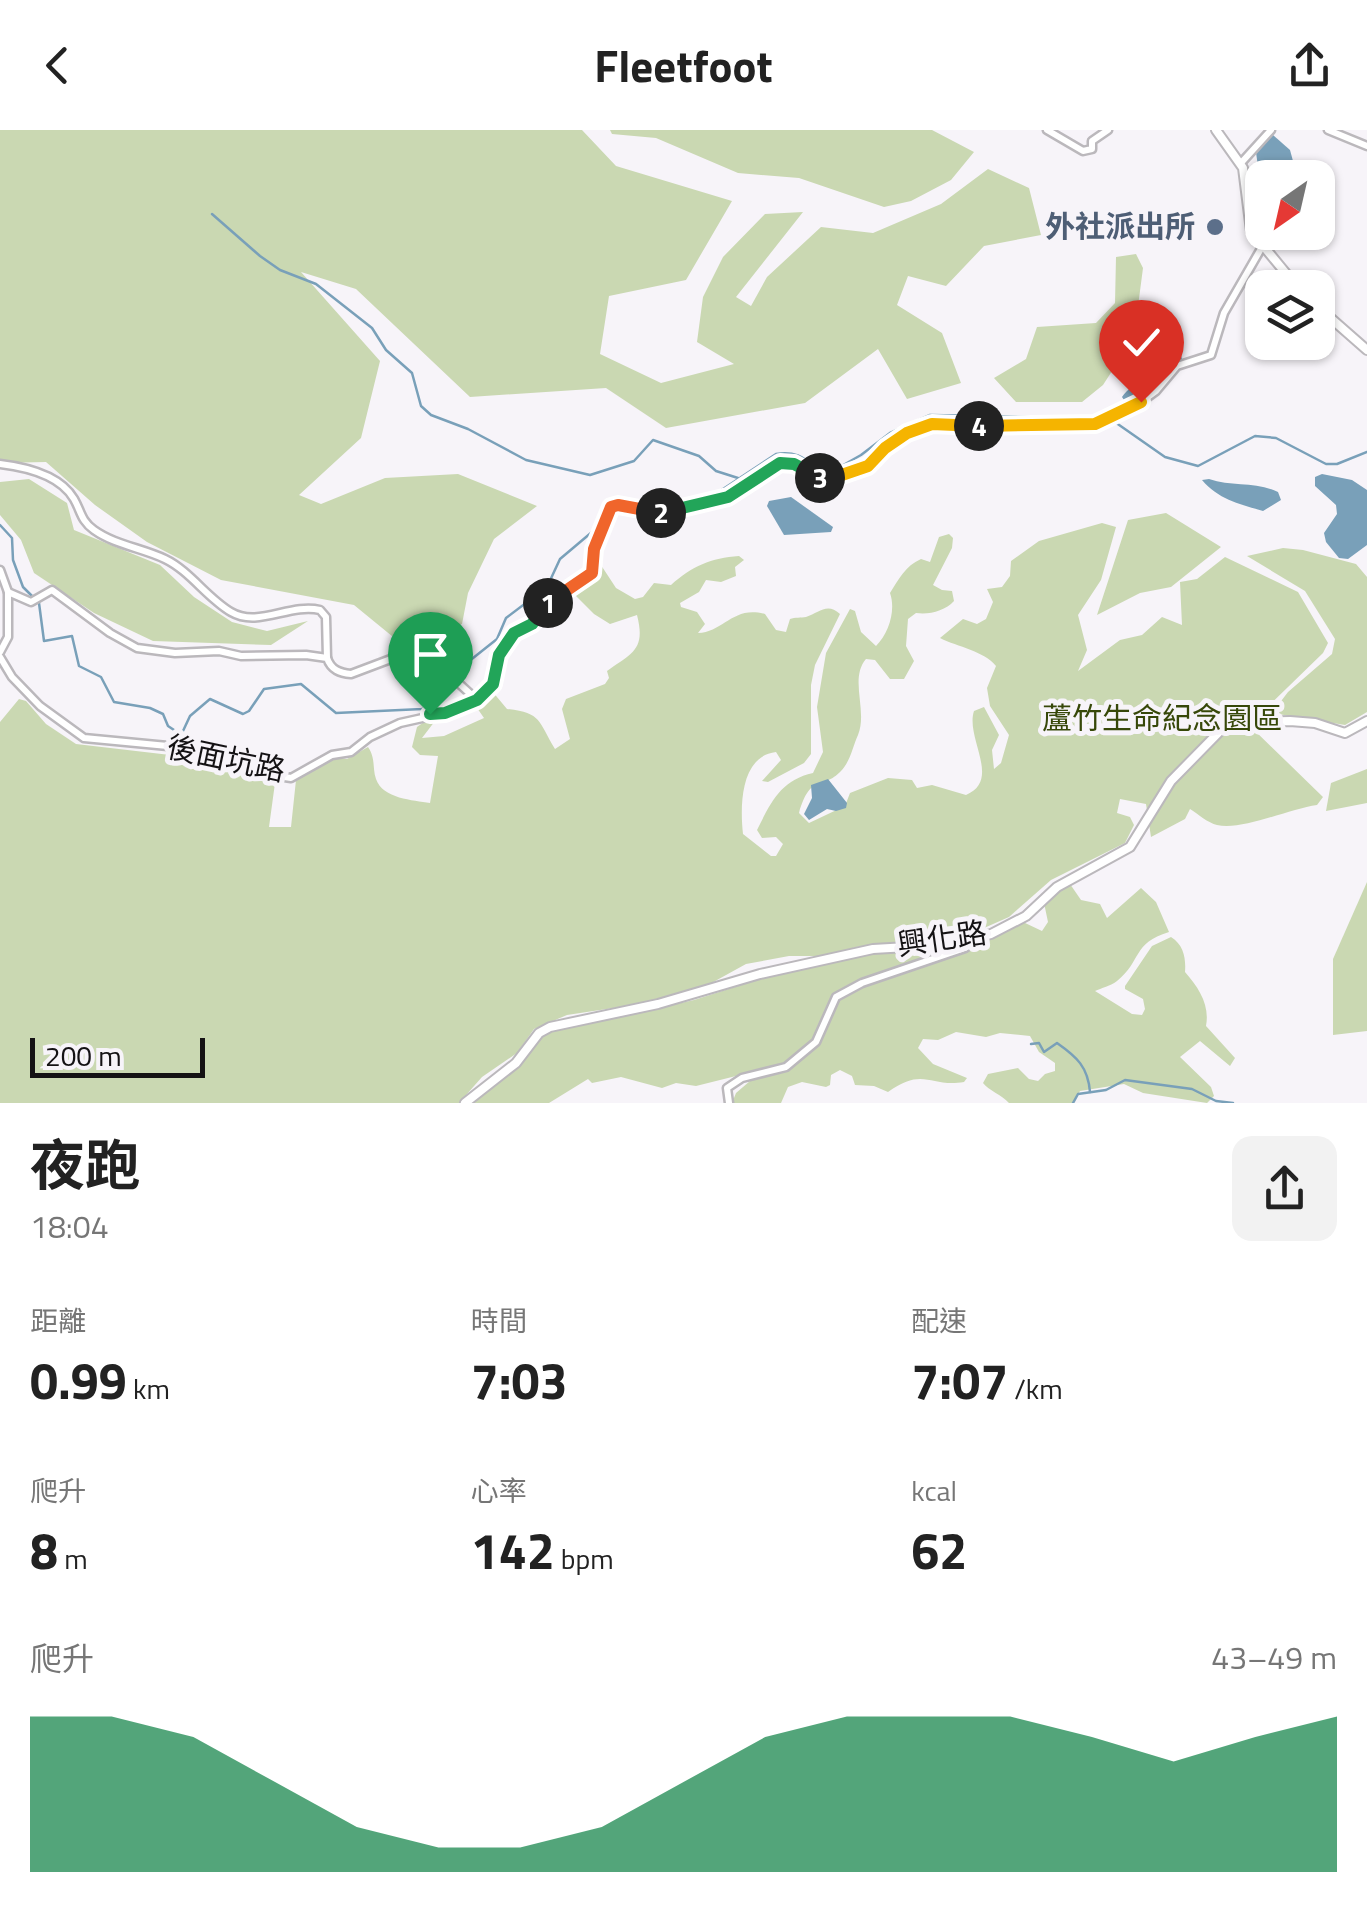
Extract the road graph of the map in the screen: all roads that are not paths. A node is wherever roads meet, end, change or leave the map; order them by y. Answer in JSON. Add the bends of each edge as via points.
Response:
{"nodes":[{"id":1,"x":1047,"y":130,"type":"edge"},
{"id":2,"x":1108,"y":130,"type":"edge"},
{"id":3,"x":1216,"y":130,"type":"edge"},
{"id":4,"x":1271,"y":130,"type":"edge"},
{"id":5,"x":1328,"y":130,"type":"edge"},
{"id":6,"x":1367,"y":146,"type":"edge"},
{"id":7,"x":1241,"y":162,"type":"junction"},
{"id":8,"x":1245,"y":177,"type":"edge"},
{"id":9,"x":1260,"y":250,"type":"edge"},
{"id":10,"x":1265,"y":250,"type":"edge"},
{"id":11,"x":1282,"y":270,"type":"edge"},
{"id":12,"x":1335,"y":325,"type":"edge"},
{"id":13,"x":1367,"y":350,"type":"edge"},
{"id":14,"x":0,"y":464,"type":"edge"},
{"id":15,"x":0,"y":570,"type":"edge"},
{"id":16,"x":8,"y":592,"type":"junction"},
{"id":17,"x":0,"y":655,"type":"edge"},
{"id":18,"x":327,"y":658,"type":"junction"},
{"id":19,"x":477,"y":700,"type":"junction"},
{"id":20,"x":1367,"y":721,"type":"edge"},
{"id":21,"x":980,"y":937,"type":"junction"},
{"id":22,"x":466,"y":1103,"type":"edge"},
{"id":23,"x":729,"y":1103,"type":"edge"}],
"edges":[{"from":1,"to":2,"type":"street","via":[[1084,151]]},
{"from":3,"to":7,"type":"street"},
{"from":4,"to":7,"type":"street"},
{"from":5,"to":6,"type":"street"},
{"from":7,"to":8,"type":"street"},
{"from":9,"to":19,"type":"street","via":[[1224,313],[1211,355],[1177,366],[1141,402],[1098,423],[932,424],[907,433],[868,466],[833,478],[786,462],[715,502],[660,514],[615,505],[594,549],[592,573],[514,633],[499,655],[493,684]]},
{"from":10,"to":11,"type":"street"},
{"from":12,"to":13,"type":"street"},
{"from":14,"to":18,"type":"street","via":[[24,466],[66,489],[93,530],[167,560],[234,614],[320,610]]},
{"from":15,"to":16,"type":"street"},
{"from":16,"to":17,"type":"street","via":[[8,638]]},
{"from":16,"to":18,"type":"street","via":[[24,601],[52,590],[138,648]]},
{"from":17,"to":19,"type":"street","name":"後面坑路","via":[[40,706],[84,738],[199,749],[285,778],[351,752],[400,723]]},
{"from":18,"to":19,"type":"street","via":[[340,673],[351,674],[412,651],[429,656]]},
{"from":20,"to":21,"type":"street","name":"興化路","via":[[1345,733],[1290,721],[1224,728],[1171,781],[1130,847],[1057,887],[1013,925]]},
{"from":21,"to":22,"type":"street","name":"興化路","via":[[873,949],[550,1027]]},
{"from":21,"to":23,"type":"street","via":[[836,997],[816,1042],[786,1067],[742,1078],[728,1088]]}]}
